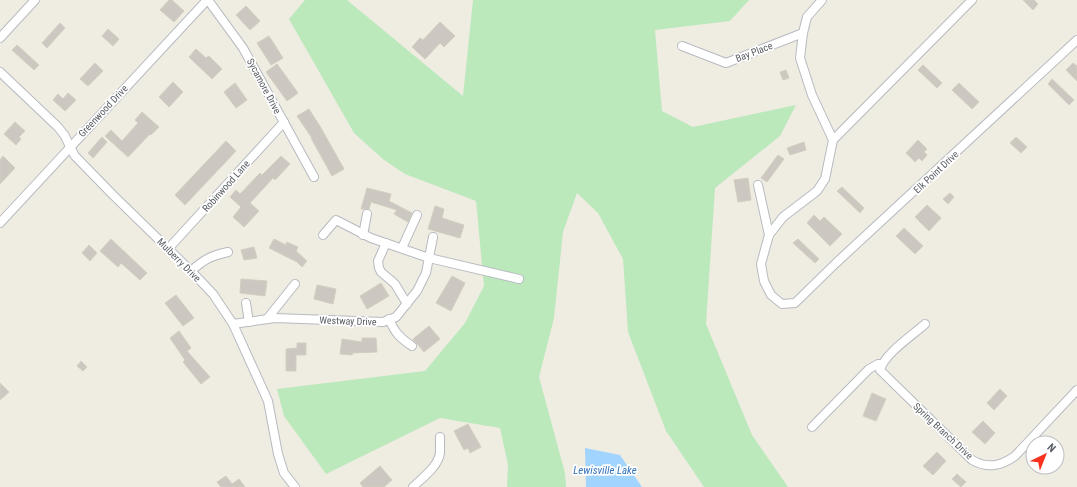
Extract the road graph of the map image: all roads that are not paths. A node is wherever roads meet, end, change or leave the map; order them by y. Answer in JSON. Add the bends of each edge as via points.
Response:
{"nodes":[{"id":1,"x":36,"y":0,"type":"edge"},
{"id":2,"x":208,"y":0,"type":"edge"},
{"id":3,"x":822,"y":0,"type":"edge"},
{"id":4,"x":972,"y":0,"type":"edge"},
{"id":5,"x":803,"y":33,"type":"junction"},
{"id":6,"x":0,"y":38,"type":"edge"},
{"id":7,"x":1077,"y":40,"type":"edge"},
{"id":8,"x":682,"y":46,"type":"dead end"},
{"id":9,"x":0,"y":72,"type":"edge"},
{"id":10,"x":284,"y":122,"type":"junction"},
{"id":11,"x":833,"y":140,"type":"junction"},
{"id":12,"x":70,"y":147,"type":"junction"},
{"id":13,"x":314,"y":177,"type":"dead end"},
{"id":14,"x":758,"y":185,"type":"dead end"},
{"id":15,"x":367,"y":214,"type":"dead end"},
{"id":16,"x":416,"y":215,"type":"dead end"},
{"id":17,"x":0,"y":223,"type":"edge"},
{"id":18,"x":323,"y":235,"type":"dead end"},
{"id":19,"x":363,"y":235,"type":"junction"},
{"id":20,"x":769,"y":235,"type":"junction"},
{"id":21,"x":433,"y":237,"type":"dead end"},
{"id":22,"x":386,"y":243,"type":"junction"},
{"id":23,"x":402,"y":248,"type":"junction"},
{"id":24,"x":168,"y":249,"type":"junction"},
{"id":25,"x":228,"y":252,"type":"dead end"},
{"id":26,"x":429,"y":258,"type":"junction"},
{"id":27,"x":191,"y":271,"type":"junction"},
{"id":28,"x":519,"y":279,"type":"dead end"},
{"id":29,"x":295,"y":284,"type":"dead end"},
{"id":30,"x":246,"y":303,"type":"dead end"},
{"id":31,"x":407,"y":304,"type":"junction"},
{"id":32,"x":267,"y":319,"type":"junction"},
{"id":33,"x":389,"y":320,"type":"junction"},
{"id":34,"x":249,"y":322,"type":"junction"},
{"id":35,"x":234,"y":324,"type":"junction"},
{"id":36,"x":925,"y":324,"type":"dead end"},
{"id":37,"x":412,"y":346,"type":"dead end"},
{"id":38,"x":881,"y":364,"type":"junction"},
{"id":39,"x":1076,"y":395,"type":"edge"},
{"id":40,"x":812,"y":427,"type":"dead end"},
{"id":41,"x":440,"y":437,"type":"dead end"},
{"id":42,"x":295,"y":487,"type":"edge"},
{"id":43,"x":413,"y":487,"type":"edge"}],
"edges":[{"from":1,"to":6,"type":"street"},
{"from":2,"to":10,"type":"street","name":"Sycamore Drive","via":[[243,48]]},
{"from":2,"to":12,"type":"street","name":"Greenwood Drive"},
{"from":3,"to":5,"type":"street","via":[[807,17]]},
{"from":4,"to":11,"type":"street"},
{"from":5,"to":8,"type":"street","name":"Bay Place","via":[[726,63]]},
{"from":5,"to":11,"type":"street","via":[[800,58],[812,95]]},
{"from":7,"to":20,"type":"street","name":"Elk Point Drive","via":[[795,303],[782,304],[771,294],[764,281],[761,264]]},
{"from":9,"to":12,"type":"street","name":"Mulberry Drive","via":[[58,127]]},
{"from":10,"to":13,"type":"street","name":"Sycamore Drive"},
{"from":10,"to":24,"type":"street","name":"Robinwood Lane"},
{"from":11,"to":20,"type":"street","via":[[825,179],[817,191],[783,217]]},
{"from":12,"to":17,"type":"street","name":"Greenwood Drive"},
{"from":12,"to":24,"type":"street","name":"Mulberry Drive","via":[[75,156]]},
{"from":14,"to":20,"type":"street"},
{"from":15,"to":19,"type":"street"},
{"from":16,"to":23,"type":"street"},
{"from":18,"to":19,"type":"street","via":[[336,220]]},
{"from":19,"to":22,"type":"street"},
{"from":21,"to":26,"type":"street","name":"Westway Drive"},
{"from":22,"to":23,"type":"street"},
{"from":22,"to":31,"type":"street","via":[[378,261],[379,268],[395,284]]},
{"from":23,"to":26,"type":"street"},
{"from":24,"to":27,"type":"street","name":"Mulberry Drive"},
{"from":25,"to":27,"type":"street","via":[[204,260]]},
{"from":26,"to":28,"type":"street"},
{"from":26,"to":31,"type":"street","name":"Westway Drive","via":[[426,273]]},
{"from":27,"to":35,"type":"street","name":"Mulberry Drive","via":[[213,294]]},
{"from":29,"to":32,"type":"street"},
{"from":30,"to":34,"type":"street"},
{"from":31,"to":33,"type":"street","name":"Westway Drive","via":[[396,317]]},
{"from":32,"to":33,"type":"street","name":"Westway Drive","via":[[383,322]]},
{"from":32,"to":34,"type":"street","name":"Westway Drive"},
{"from":33,"to":37,"type":"street","via":[[401,339]]},
{"from":34,"to":35,"type":"street","name":"Westway Drive"},
{"from":35,"to":42,"type":"street","name":"Mulberry Drive","via":[[268,401],[284,473]]},
{"from":36,"to":38,"type":"street"},
{"from":38,"to":39,"type":"street","name":"Spring Branch Drive","via":[[880,370],[895,386],[972,460],[982,465],[1005,463],[1015,456]]},
{"from":38,"to":40,"type":"street","via":[[869,369]]},
{"from":41,"to":43,"type":"street","via":[[440,454],[437,461]]}]}
